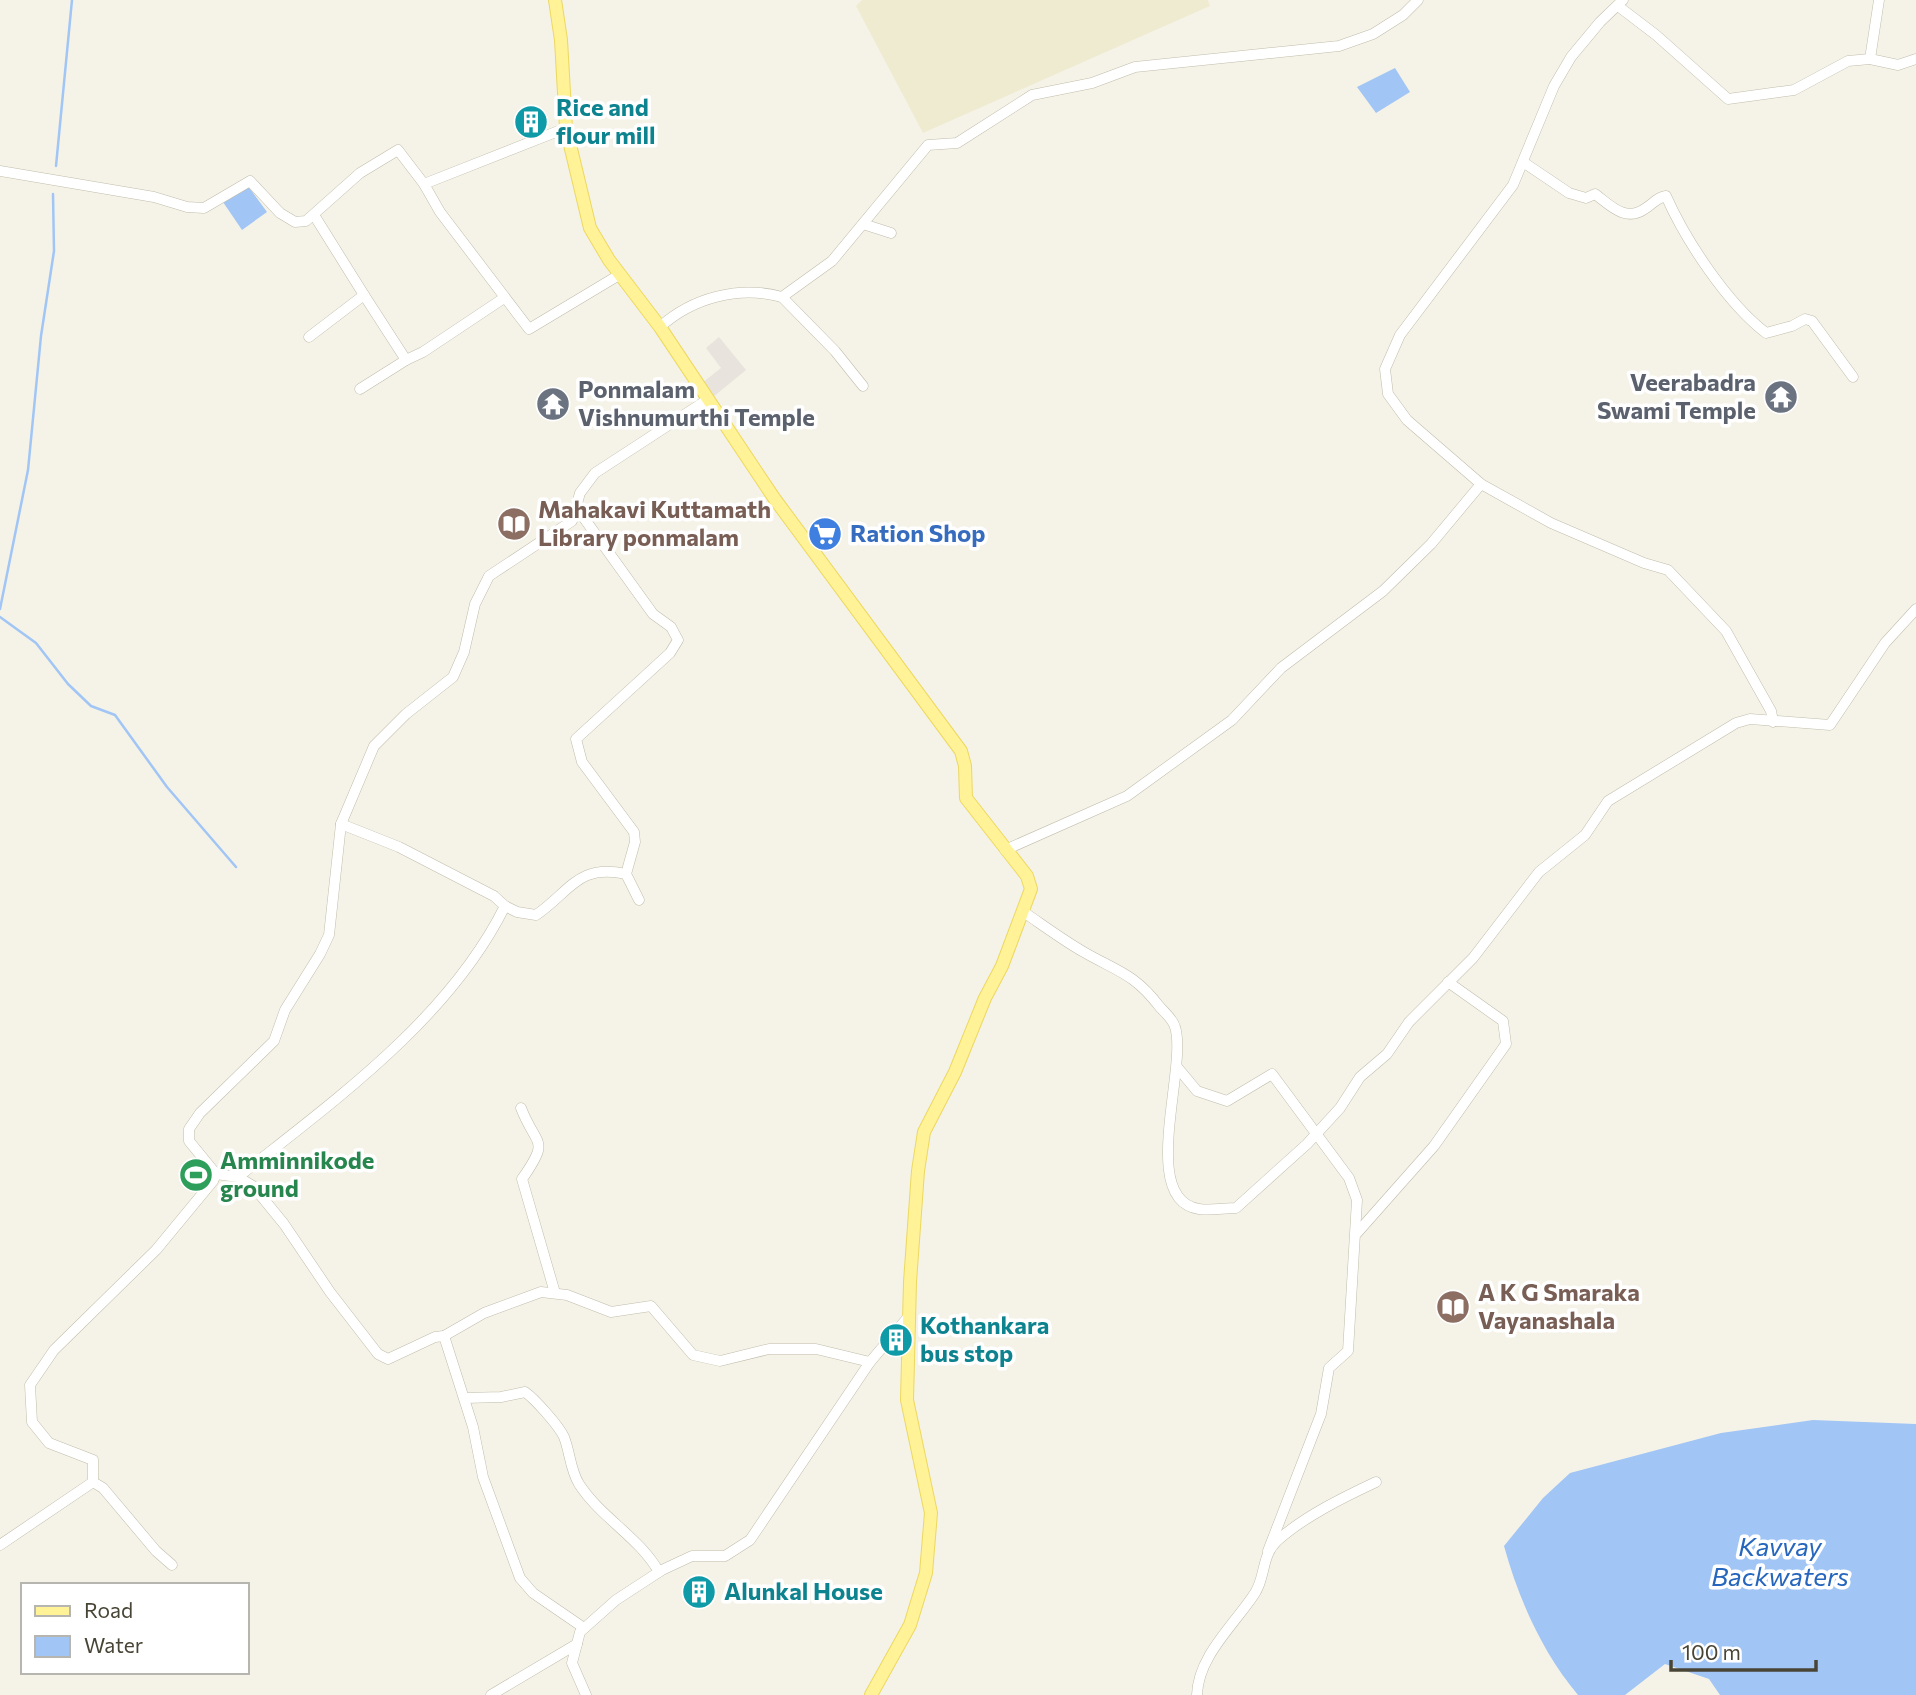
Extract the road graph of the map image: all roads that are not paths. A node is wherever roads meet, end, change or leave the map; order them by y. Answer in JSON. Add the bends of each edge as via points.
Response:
{"nodes":[{"id":1,"x":555,"y":0,"type":"edge"},
{"id":2,"x":1418,"y":0,"type":"edge"},
{"id":3,"x":1879,"y":0,"type":"edge"},
{"id":4,"x":1620,"y":3,"type":"edge"},
{"id":5,"x":1870,"y":59,"type":"junction"},
{"id":6,"x":1916,"y":59,"type":"edge"},
{"id":7,"x":566,"y":128,"type":"junction"},
{"id":8,"x":1523,"y":162,"type":"junction"},
{"id":9,"x":0,"y":171,"type":"edge"},
{"id":10,"x":424,"y":184,"type":"junction"},
{"id":11,"x":314,"y":215,"type":"junction"},
{"id":12,"x":863,"y":224,"type":"junction"},
{"id":13,"x":891,"y":233,"type":"dead end"},
{"id":14,"x":619,"y":275,"type":"junction"},
{"id":15,"x":364,"y":295,"type":"junction"},
{"id":16,"x":782,"y":297,"type":"junction"},
{"id":17,"x":503,"y":298,"type":"junction"},
{"id":18,"x":660,"y":327,"type":"junction"},
{"id":19,"x":309,"y":337,"type":"dead end"},
{"id":20,"x":405,"y":360,"type":"junction"},
{"id":21,"x":1853,"y":377,"type":"dead end"},
{"id":22,"x":863,"y":386,"type":"dead end"},
{"id":23,"x":360,"y":388,"type":"dead end"},
{"id":24,"x":707,"y":400,"type":"junction"},
{"id":25,"x":1481,"y":484,"type":"junction"},
{"id":26,"x":576,"y":507,"type":"junction"},
{"id":27,"x":1916,"y":609,"type":"edge"},
{"id":28,"x":1773,"y":722,"type":"junction"},
{"id":29,"x":341,"y":824,"type":"junction"},
{"id":30,"x":1005,"y":850,"type":"junction"},
{"id":31,"x":626,"y":874,"type":"junction"},
{"id":32,"x":639,"y":900,"type":"dead end"},
{"id":33,"x":505,"y":905,"type":"junction"},
{"id":34,"x":1025,"y":913,"type":"junction"},
{"id":35,"x":1448,"y":982,"type":"junction"},
{"id":36,"x":1177,"y":1067,"type":"junction"},
{"id":37,"x":521,"y":1108,"type":"dead end"},
{"id":38,"x":1316,"y":1134,"type":"junction"},
{"id":39,"x":216,"y":1174,"type":"junction"},
{"id":40,"x":237,"y":1177,"type":"junction"},
{"id":41,"x":1357,"y":1233,"type":"junction"},
{"id":42,"x":555,"y":1293,"type":"junction"},
{"id":43,"x":909,"y":1316,"type":"junction"},
{"id":44,"x":444,"y":1336,"type":"junction"},
{"id":45,"x":870,"y":1362,"type":"junction"},
{"id":46,"x":465,"y":1398,"type":"junction"},
{"id":47,"x":93,"y":1482,"type":"junction"},
{"id":48,"x":1376,"y":1482,"type":"dead end"},
{"id":49,"x":0,"y":1545,"type":"edge"},
{"id":50,"x":1268,"y":1550,"type":"junction"},
{"id":51,"x":172,"y":1565,"type":"dead end"},
{"id":52,"x":659,"y":1572,"type":"junction"},
{"id":53,"x":584,"y":1628,"type":"junction"},
{"id":54,"x":577,"y":1644,"type":"junction"},
{"id":55,"x":491,"y":1695,"type":"edge"},
{"id":56,"x":586,"y":1695,"type":"edge"},
{"id":57,"x":871,"y":1695,"type":"edge"},
{"id":58,"x":1196,"y":1695,"type":"edge"}],
"edges":[{"from":1,"to":7,"type":"main road"},
{"from":2,"to":12,"type":"street","via":[[1373,34],[1339,46],[1135,67],[1093,83],[1032,95],[957,144],[928,145]]},
{"from":3,"to":5,"type":"street"},
{"from":4,"to":5,"type":"street","via":[[1728,99],[1794,90],[1848,61]]},
{"from":4,"to":8,"type":"street","via":[[1571,57]]},
{"from":5,"to":6,"type":"street","via":[[1898,65]]},
{"from":7,"to":10,"type":"street"},
{"from":7,"to":14,"type":"main road","via":[[590,228]]},
{"from":8,"to":21,"type":"street","via":[[1569,193],[1586,198],[1595,194],[1622,214],[1644,210],[1657,198],[1666,197],[1710,269],[1755,324],[1766,333],[1805,319],[1812,321]]},
{"from":8,"to":25,"type":"street","via":[[1487,222],[1400,335],[1385,369],[1388,394],[1407,420]]},
{"from":9,"to":11,"type":"street","via":[[204,208],[250,181],[295,222]]},
{"from":10,"to":11,"type":"street","via":[[398,150],[360,173]]},
{"from":10,"to":17,"type":"street"},
{"from":11,"to":15,"type":"street"},
{"from":12,"to":13,"type":"street"},
{"from":12,"to":16,"type":"street","via":[[832,261]]},
{"from":14,"to":17,"type":"street","via":[[529,329]]},
{"from":14,"to":18,"type":"main road"},
{"from":15,"to":19,"type":"street"},
{"from":15,"to":20,"type":"street"},
{"from":16,"to":18,"type":"street","via":[[763,292],[710,297],[679,310]]},
{"from":16,"to":22,"type":"street"},
{"from":17,"to":20,"type":"street"},
{"from":18,"to":24,"type":"main road"},
{"from":20,"to":23,"type":"street"},
{"from":24,"to":26,"type":"street","via":[[595,474],[580,493]]},
{"from":24,"to":30,"type":"main road","via":[[961,751],[967,798]]},
{"from":25,"to":28,"type":"street","via":[[1551,523],[1668,570],[1726,631]]},
{"from":25,"to":30,"type":"street","via":[[1431,544],[1383,591],[1281,668],[1222,728],[1127,796]]},
{"from":26,"to":29,"type":"street","via":[[572,522],[489,576],[475,604],[453,677],[406,713],[374,746]]},
{"from":26,"to":31,"type":"street","via":[[653,614],[671,626],[678,640],[670,653],[576,739],[582,762],[634,832]]},
{"from":27,"to":28,"type":"street","via":[[1885,643],[1830,725]]},
{"from":28,"to":35,"type":"street","via":[[1750,719],[1736,723],[1608,802],[1585,835],[1539,872],[1482,947]]},
{"from":29,"to":33,"type":"street","via":[[399,847]]},
{"from":29,"to":39,"type":"street","via":[[329,935],[320,954],[285,1010],[274,1041],[189,1129],[190,1141]]},
{"from":30,"to":34,"type":"main road","via":[[1027,876],[1031,889]]},
{"from":31,"to":32,"type":"street"},
{"from":31,"to":33,"type":"street","via":[[607,869],[587,872],[536,915]]},
{"from":33,"to":40,"type":"street","via":[[489,937],[427,1014],[338,1097]]},
{"from":34,"to":36,"type":"street","via":[[1147,988],[1175,1025]]},
{"from":34,"to":43,"type":"main road","via":[[924,1132]]},
{"from":35,"to":38,"type":"street","via":[[1409,1022],[1387,1054],[1360,1077]]},
{"from":35,"to":41,"type":"street","via":[[1503,1021],[1506,1044],[1434,1146]]},
{"from":36,"to":38,"type":"street","via":[[1197,1091],[1227,1101],[1272,1074]]},
{"from":36,"to":38,"type":"street","via":[[1168,1176],[1177,1196],[1197,1209],[1236,1208]]},
{"from":37,"to":42,"type":"street","via":[[540,1143],[538,1156],[522,1179]]},
{"from":38,"to":41,"type":"street","via":[[1349,1178],[1357,1200]]},
{"from":39,"to":40,"type":"street"},
{"from":39,"to":47,"type":"street","via":[[156,1250],[54,1350],[30,1385],[32,1422],[49,1443],[93,1460]]},
{"from":40,"to":44,"type":"street","via":[[253,1186],[284,1224],[378,1354],[388,1359]]},
{"from":41,"to":50,"type":"street","via":[[1348,1351],[1329,1368],[1321,1414]]},
{"from":42,"to":44,"type":"street","via":[[541,1292],[504,1305]]},
{"from":42,"to":45,"type":"street","via":[[611,1312],[651,1306],[693,1355],[720,1361],[769,1349],[816,1349]]},
{"from":43,"to":45,"type":"street"},
{"from":43,"to":57,"type":"main road","via":[[907,1400],[931,1513],[926,1573],[910,1625]]},
{"from":44,"to":46,"type":"street"},
{"from":45,"to":52,"type":"street","via":[[750,1540],[725,1556],[692,1556]]},
{"from":46,"to":52,"type":"street","via":[[524,1392],[532,1398],[563,1436],[577,1481],[591,1501],[648,1553]]},
{"from":46,"to":53,"type":"street","via":[[483,1477],[520,1578]]},
{"from":47,"to":49,"type":"street"},
{"from":47,"to":51,"type":"street"},
{"from":48,"to":50,"type":"street","via":[[1308,1520]]},
{"from":50,"to":58,"type":"street","via":[[1256,1591],[1209,1658]]},
{"from":52,"to":53,"type":"street"},
{"from":53,"to":54,"type":"street"},
{"from":54,"to":55,"type":"street"},
{"from":54,"to":56,"type":"street","via":[[572,1663]]}]}
